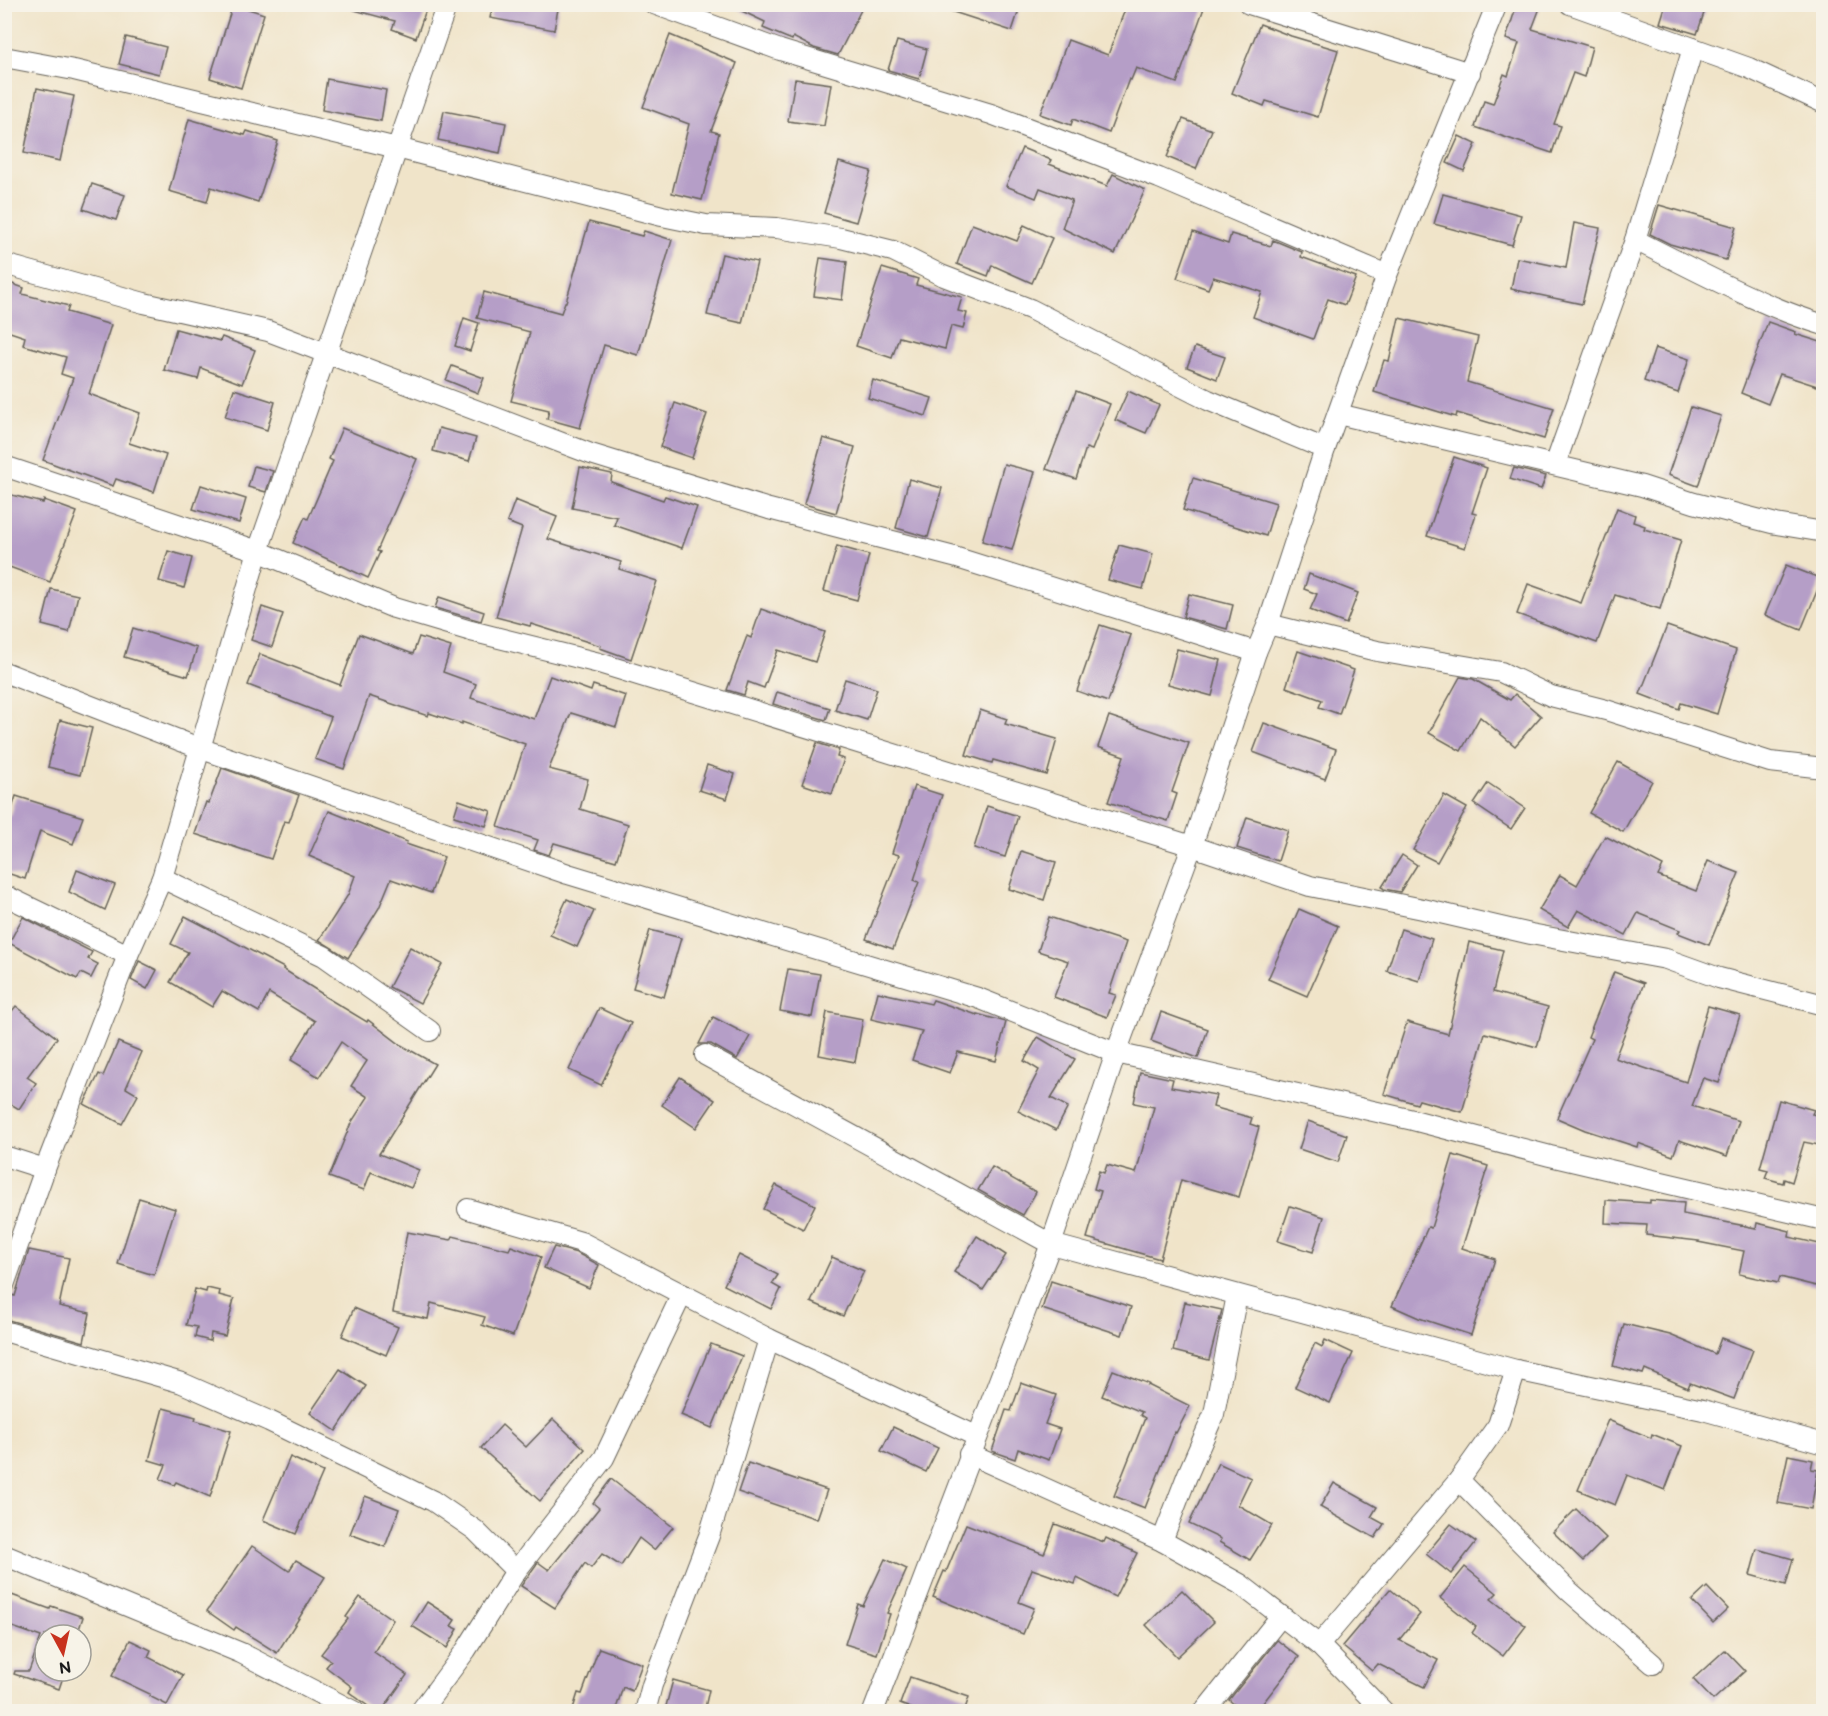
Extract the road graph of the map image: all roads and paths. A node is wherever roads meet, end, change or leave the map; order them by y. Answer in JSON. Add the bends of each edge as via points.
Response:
{"nodes":[{"id":1,"x":447,"y":4,"type":"edge"},
{"id":2,"x":654,"y":4,"type":"edge"},
{"id":3,"x":1249,"y":4,"type":"edge"},
{"id":4,"x":1497,"y":4,"type":"edge"},
{"id":5,"x":1570,"y":4,"type":"edge"},
{"id":6,"x":1693,"y":48,"type":"junction"},
{"id":7,"x":4,"y":57,"type":"edge"},
{"id":8,"x":1470,"y":73,"type":"junction"},
{"id":9,"x":1824,"y":103,"type":"edge"},
{"id":10,"x":397,"y":148,"type":"junction"},
{"id":11,"x":1635,"y":240,"type":"junction"},
{"id":12,"x":4,"y":264,"type":"edge"},
{"id":13,"x":1387,"y":275,"type":"junction"},
{"id":14,"x":1824,"y":324,"type":"edge"},
{"id":15,"x":326,"y":354,"type":"junction"},
{"id":16,"x":1338,"y":414,"type":"junction"},
{"id":17,"x":1325,"y":449,"type":"junction"},
{"id":18,"x":1555,"y":465,"type":"junction"},
{"id":19,"x":4,"y":466,"type":"edge"},
{"id":20,"x":1824,"y":532,"type":"edge"},
{"id":21,"x":258,"y":550,"type":"junction"},
{"id":22,"x":1268,"y":624,"type":"junction"},
{"id":23,"x":1256,"y":652,"type":"junction"},
{"id":24,"x":4,"y":672,"type":"edge"},
{"id":25,"x":199,"y":748,"type":"junction"},
{"id":26,"x":1824,"y":768,"type":"edge"},
{"id":27,"x":1192,"y":846,"type":"junction"},
{"id":28,"x":162,"y":878,"type":"junction"},
{"id":29,"x":4,"y":895,"type":"edge"},
{"id":30,"x":128,"y":955,"type":"junction"},
{"id":31,"x":1824,"y":1005,"type":"edge"},
{"id":32,"x":430,"y":1031,"type":"dead end"},
{"id":33,"x":1116,"y":1053,"type":"junction"},
{"id":34,"x":705,"y":1056,"type":"dead end"},
{"id":35,"x":4,"y":1156,"type":"edge"},
{"id":36,"x":45,"y":1169,"type":"junction"},
{"id":37,"x":468,"y":1209,"type":"dead end"},
{"id":38,"x":1824,"y":1220,"type":"edge"},
{"id":39,"x":1051,"y":1244,"type":"junction"},
{"id":40,"x":4,"y":1285,"type":"edge"},
{"id":41,"x":682,"y":1294,"type":"junction"},
{"id":42,"x":1237,"y":1295,"type":"junction"},
{"id":43,"x":4,"y":1331,"type":"edge"},
{"id":44,"x":769,"y":1339,"type":"junction"},
{"id":45,"x":1516,"y":1370,"type":"junction"},
{"id":46,"x":1824,"y":1444,"type":"edge"},
{"id":47,"x":973,"y":1445,"type":"junction"},
{"id":48,"x":1459,"y":1480,"type":"junction"},
{"id":49,"x":1162,"y":1541,"type":"junction"},
{"id":50,"x":4,"y":1555,"type":"edge"},
{"id":51,"x":516,"y":1571,"type":"junction"},
{"id":52,"x":1281,"y":1616,"type":"junction"},
{"id":53,"x":1319,"y":1645,"type":"junction"},
{"id":54,"x":1653,"y":1664,"type":"dead end"},
{"id":55,"x":355,"y":1712,"type":"edge"},
{"id":56,"x":420,"y":1712,"type":"edge"},
{"id":57,"x":645,"y":1712,"type":"edge"},
{"id":58,"x":873,"y":1712,"type":"edge"},
{"id":59,"x":1204,"y":1712,"type":"edge"},
{"id":60,"x":1384,"y":1712,"type":"edge"}],
"edges":[{"from":1,"to":10,"type":"street"},
{"from":2,"to":13,"type":"street","via":[[780,50],[991,114],[1159,177]]},
{"from":3,"to":8,"type":"street"},
{"from":4,"to":8,"type":"street"},
{"from":5,"to":6,"type":"street"},
{"from":6,"to":9,"type":"street","via":[[1749,68]]},
{"from":6,"to":11,"type":"street"},
{"from":7,"to":10,"type":"street","via":[[74,70]]},
{"from":8,"to":13,"type":"street"},
{"from":10,"to":15,"type":"street"},
{"from":10,"to":17,"type":"street","via":[[662,216],[706,225],[777,228],[893,251],[941,275],[1030,309],[1208,400]]},
{"from":11,"to":14,"type":"street","via":[[1791,315]]},
{"from":11,"to":18,"type":"street"},
{"from":12,"to":15,"type":"street","via":[[144,303],[268,331]]},
{"from":13,"to":16,"type":"street"},
{"from":15,"to":21,"type":"street"},
{"from":15,"to":23,"type":"street","via":[[591,454],[769,509],[954,557]]},
{"from":16,"to":17,"type":"street"},
{"from":16,"to":18,"type":"street"},
{"from":17,"to":22,"type":"street"},
{"from":18,"to":20,"type":"street","via":[[1776,524]]},
{"from":19,"to":21,"type":"street"},
{"from":21,"to":25,"type":"street"},
{"from":21,"to":27,"type":"street","via":[[394,608],[599,663]]},
{"from":22,"to":23,"type":"street"},
{"from":22,"to":26,"type":"street","via":[[1377,651],[1501,672],[1551,696],[1770,762]]},
{"from":23,"to":27,"type":"street"},
{"from":24,"to":25,"type":"street"},
{"from":25,"to":28,"type":"street"},
{"from":25,"to":33,"type":"street","via":[[568,874],[978,998]]},
{"from":27,"to":31,"type":"street","via":[[1310,886],[1666,959],[1719,978]]},
{"from":27,"to":33,"type":"street"},
{"from":28,"to":30,"type":"street"},
{"from":28,"to":32,"type":"street","via":[[324,956]]},
{"from":29,"to":30,"type":"street"},
{"from":30,"to":36,"type":"street"},
{"from":33,"to":38,"type":"street","via":[[1402,1117]]},
{"from":33,"to":39,"type":"street"},
{"from":34,"to":39,"type":"street"},
{"from":35,"to":36,"type":"street"},
{"from":36,"to":40,"type":"street"},
{"from":37,"to":41,"type":"street","via":[[581,1242]]},
{"from":39,"to":42,"type":"street"},
{"from":39,"to":47,"type":"street"},
{"from":41,"to":44,"type":"street"},
{"from":41,"to":51,"type":"street","via":[[604,1458]]},
{"from":42,"to":45,"type":"street"},
{"from":42,"to":49,"type":"street","via":[[1214,1414]]},
{"from":43,"to":51,"type":"street","via":[[182,1383],[269,1421],[433,1501],[475,1530]]},
{"from":44,"to":47,"type":"street"},
{"from":44,"to":57,"type":"street","via":[[709,1536]]},
{"from":45,"to":46,"type":"street","via":[[1703,1410]]},
{"from":45,"to":48,"type":"street","via":[[1498,1425]]},
{"from":47,"to":49,"type":"street"},
{"from":47,"to":58,"type":"street"},
{"from":48,"to":53,"type":"street"},
{"from":48,"to":54,"type":"street","via":[[1569,1591]]},
{"from":49,"to":52,"type":"street","via":[[1240,1584]]},
{"from":50,"to":55,"type":"street","via":[[241,1653]]},
{"from":51,"to":56,"type":"street","via":[[466,1650]]},
{"from":52,"to":53,"type":"street"},
{"from":52,"to":59,"type":"street"},
{"from":53,"to":60,"type":"street"}]}
